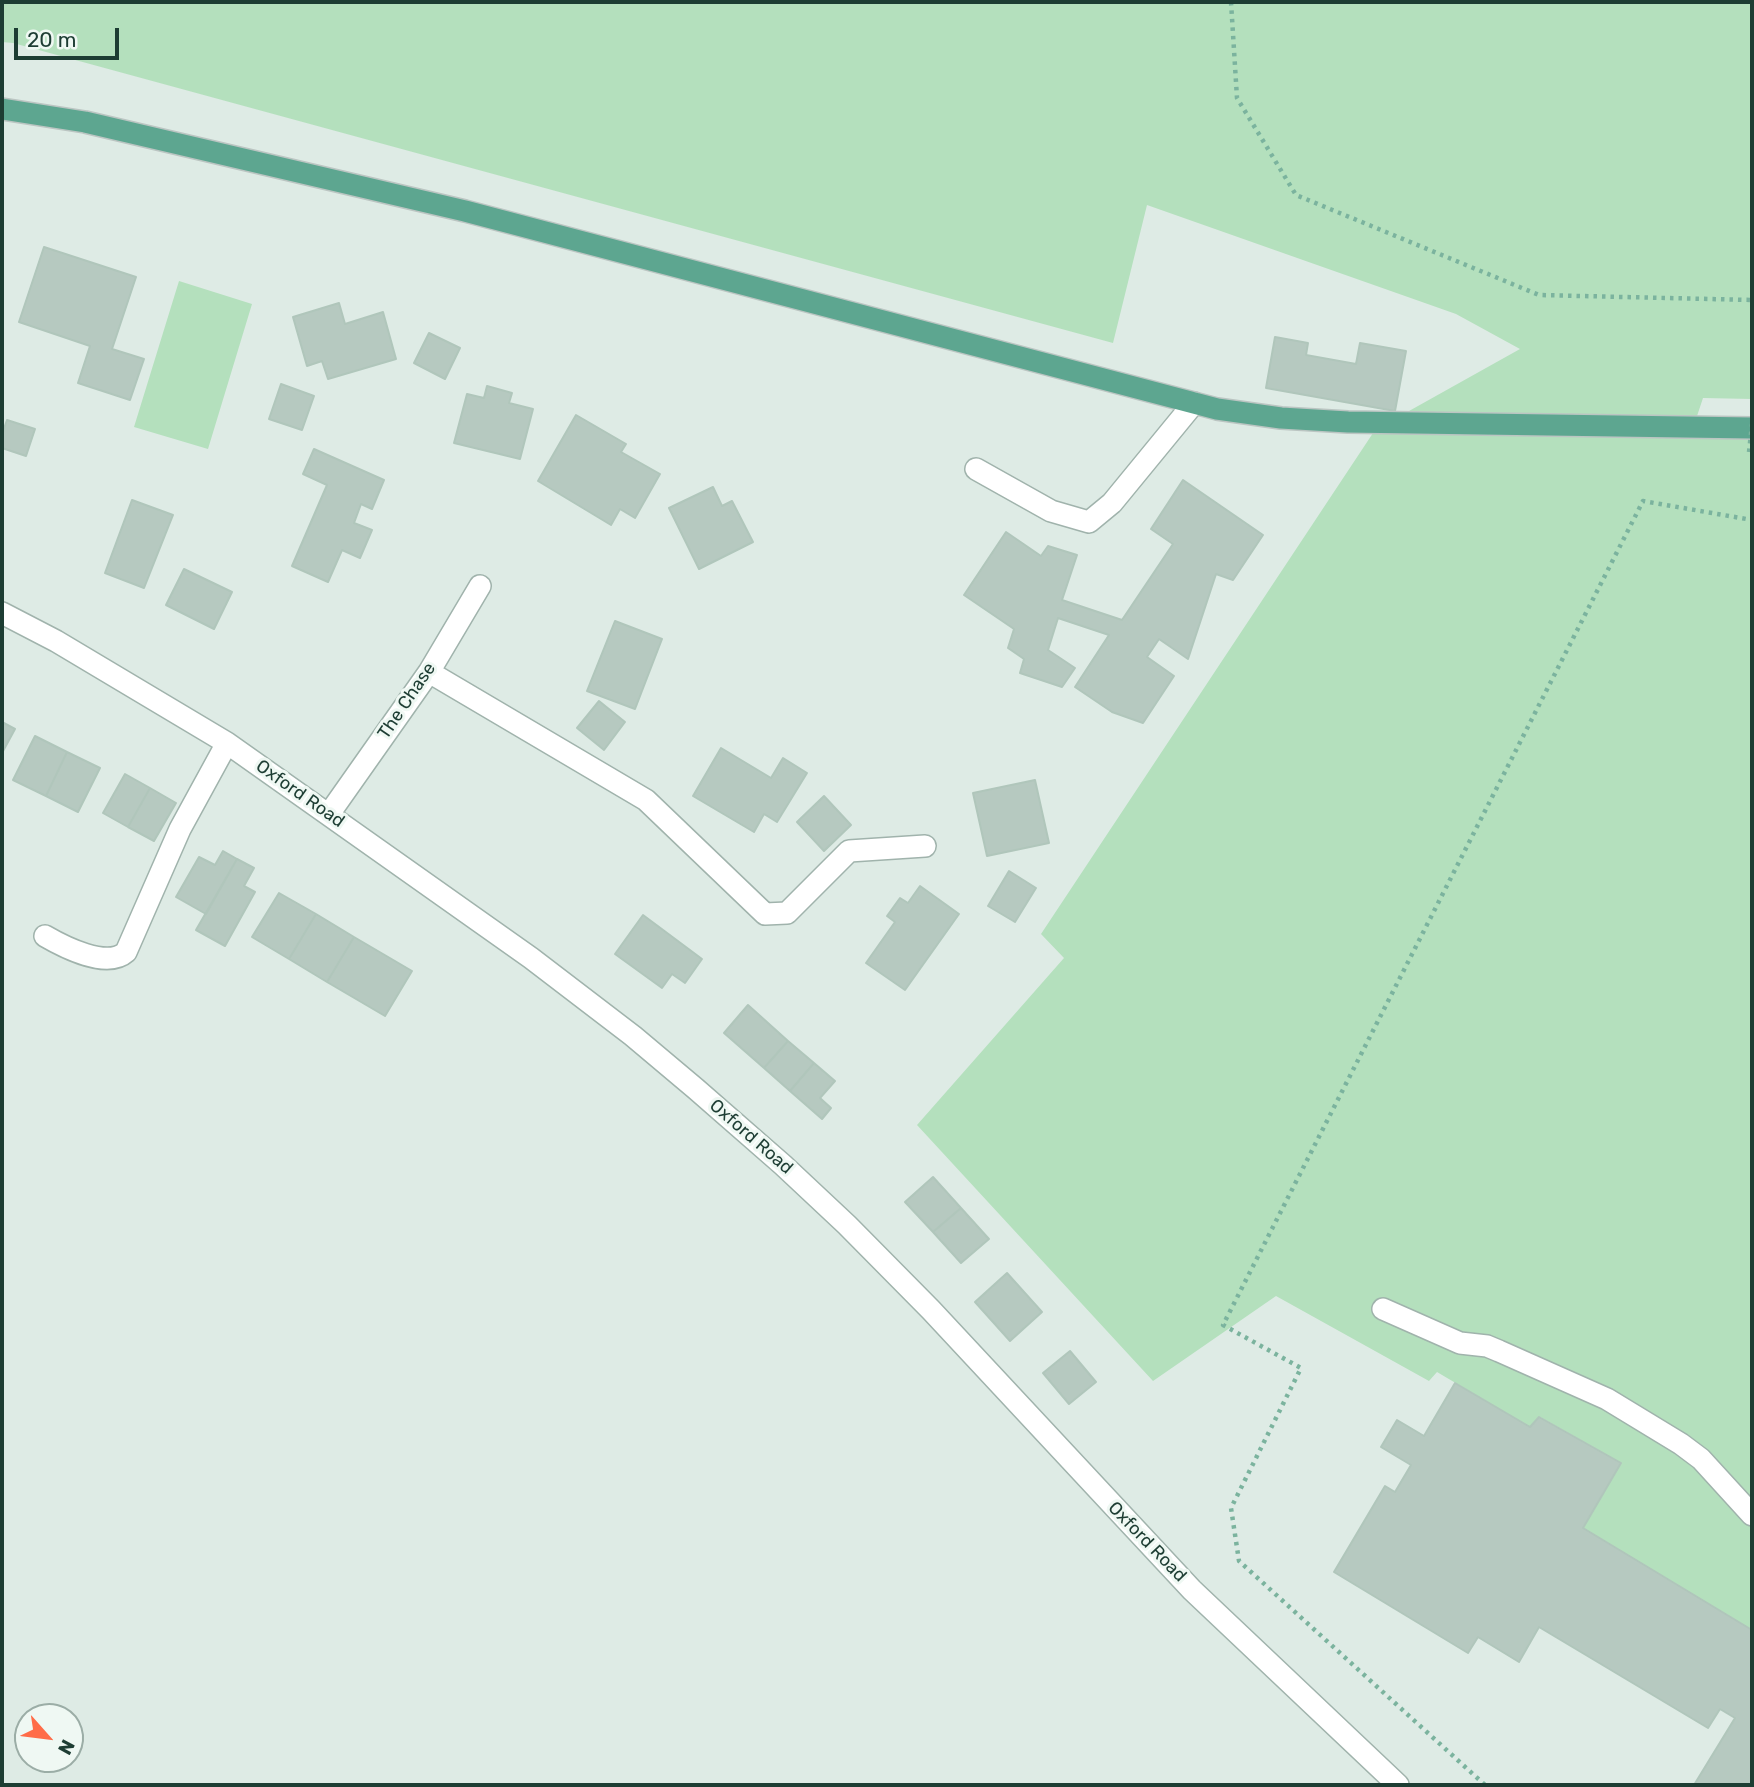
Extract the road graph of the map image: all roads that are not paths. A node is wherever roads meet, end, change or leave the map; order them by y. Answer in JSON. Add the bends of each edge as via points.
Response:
{"nodes":[{"id":1,"x":2,"y":109,"type":"edge"},
{"id":2,"x":1194,"y":403,"type":"junction"},
{"id":3,"x":1752,"y":426,"type":"edge"},
{"id":4,"x":976,"y":469,"type":"dead end"},
{"id":5,"x":480,"y":586,"type":"dead end"},
{"id":6,"x":2,"y":613,"type":"edge"},
{"id":7,"x":429,"y":672,"type":"junction"},
{"id":8,"x":227,"y":743,"type":"junction"},
{"id":9,"x":330,"y":814,"type":"junction"},
{"id":10,"x":925,"y":846,"type":"dead end"},
{"id":11,"x":45,"y":936,"type":"dead end"},
{"id":12,"x":1383,"y":1309,"type":"dead end"},
{"id":13,"x":1752,"y":1515,"type":"edge"},
{"id":14,"x":1398,"y":1785,"type":"edge"}],
"edges":[{"from":1,"to":2,"type":"main road","via":[[85,122],[465,211]]},
{"from":2,"to":3,"type":"main road","via":[[1282,418],[1348,422]]},
{"from":2,"to":4,"type":"street","via":[[1112,503],[1089,522],[1051,511]]},
{"from":5,"to":7,"type":"street","name":"The Chase"},
{"from":6,"to":8,"type":"street","name":"Oxford Road"},
{"from":7,"to":9,"type":"street","name":"The Chase"},
{"from":7,"to":10,"type":"street","via":[[646,800],[765,914],[787,913],[849,851]]},
{"from":8,"to":9,"type":"street","name":"Oxford Road"},
{"from":8,"to":11,"type":"street","via":[[180,829],[126,951],[116,958],[102,958]]},
{"from":9,"to":14,"type":"street","name":"Oxford Road","via":[[633,1036],[783,1165],[931,1310],[1192,1590]]},
{"from":12,"to":13,"type":"street","via":[[1460,1343],[1487,1346],[1606,1399],[1693,1453]]}]}
